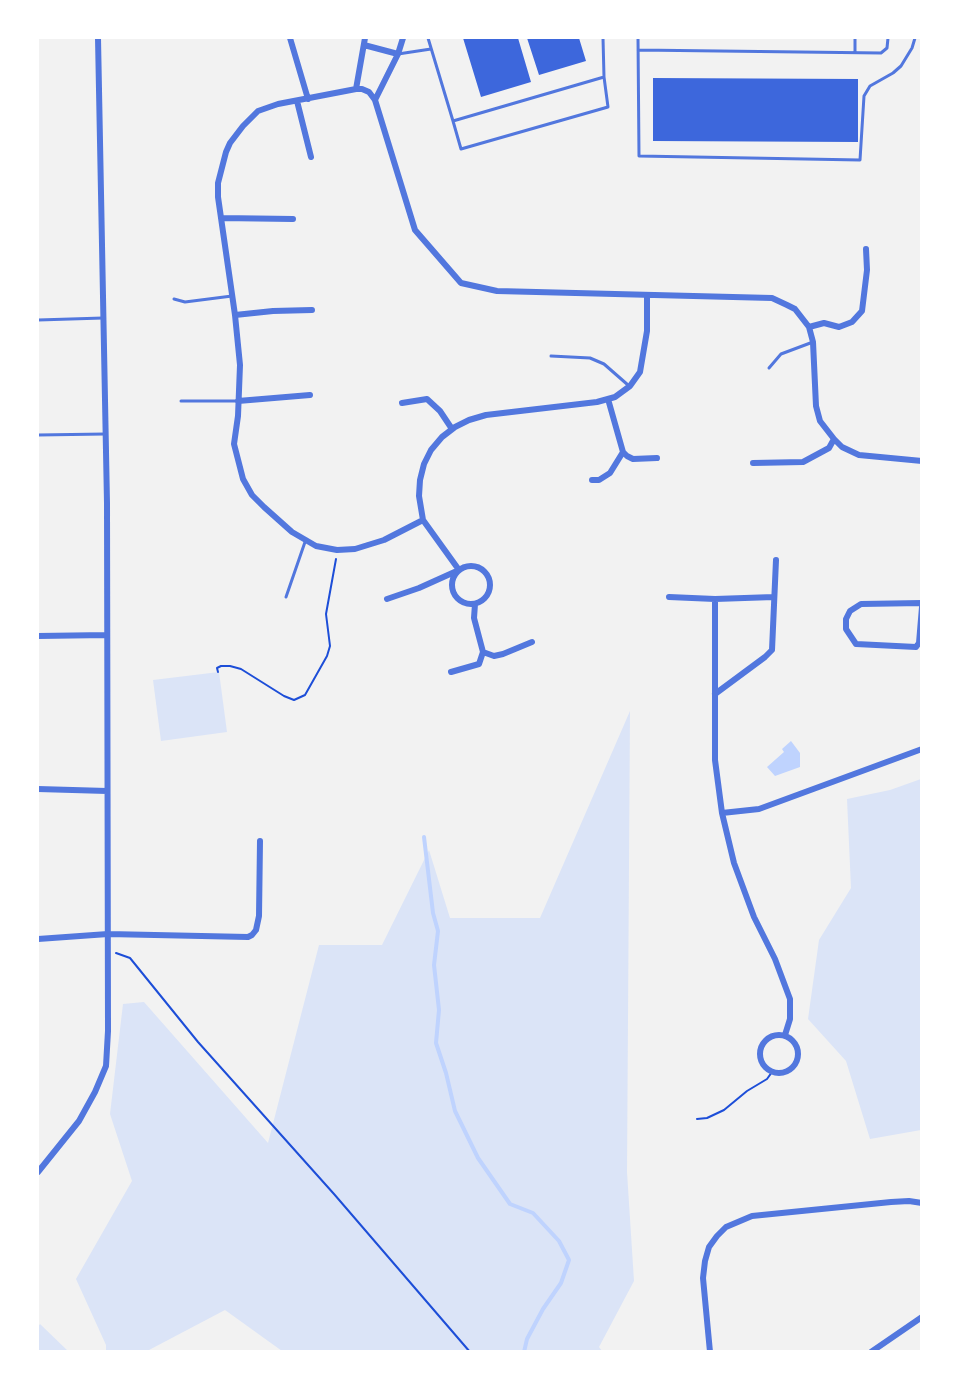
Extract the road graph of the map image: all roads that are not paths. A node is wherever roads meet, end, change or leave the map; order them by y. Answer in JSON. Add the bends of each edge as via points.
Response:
{"nodes":[{"id":1,"x":98,"y":38,"type":"edge"},
{"id":2,"x":290,"y":38,"type":"edge"},
{"id":3,"x":403,"y":38,"type":"edge"},
{"id":4,"x":428,"y":38,"type":"edge"},
{"id":5,"x":603,"y":38,"type":"edge"},
{"id":6,"x":638,"y":38,"type":"edge"},
{"id":7,"x":855,"y":38,"type":"edge"},
{"id":8,"x":888,"y":38,"type":"edge"},
{"id":9,"x":915,"y":38,"type":"edge"},
{"id":10,"x":364,"y":41,"type":"edge"},
{"id":11,"x":431,"y":49,"type":"junction"},
{"id":12,"x":638,"y":50,"type":"junction"},
{"id":13,"x":855,"y":52,"type":"junction"},
{"id":14,"x":398,"y":54,"type":"junction"},
{"id":15,"x":604,"y":77,"type":"junction"},
{"id":16,"x":356,"y":90,"type":"junction"},
{"id":17,"x":308,"y":99,"type":"junction"},
{"id":18,"x":375,"y":100,"type":"junction"},
{"id":19,"x":297,"y":101,"type":"junction"},
{"id":20,"x":453,"y":121,"type":"junction"},
{"id":21,"x":311,"y":157,"type":"dead end"},
{"id":22,"x":220,"y":218,"type":"junction"},
{"id":23,"x":293,"y":219,"type":"dead end"},
{"id":24,"x":866,"y":249,"type":"dead end"},
{"id":25,"x":648,"y":295,"type":"junction"},
{"id":26,"x":232,"y":296,"type":"junction"},
{"id":27,"x":174,"y":299,"type":"dead end"},
{"id":28,"x":312,"y":310,"type":"dead end"},
{"id":29,"x":235,"y":315,"type":"junction"},
{"id":30,"x":103,"y":318,"type":"junction"},
{"id":31,"x":38,"y":320,"type":"edge"},
{"id":32,"x":809,"y":327,"type":"junction"},
{"id":33,"x":813,"y":342,"type":"junction"},
{"id":34,"x":551,"y":356,"type":"dead end"},
{"id":35,"x":769,"y":368,"type":"dead end"},
{"id":36,"x":630,"y":386,"type":"junction"},
{"id":37,"x":310,"y":395,"type":"dead end"},
{"id":38,"x":608,"y":399,"type":"junction"},
{"id":39,"x":181,"y":401,"type":"dead end"},
{"id":40,"x":238,"y":401,"type":"junction"},
{"id":41,"x":402,"y":403,"type":"dead end"},
{"id":42,"x":452,"y":429,"type":"junction"},
{"id":43,"x":105,"y":434,"type":"junction"},
{"id":44,"x":38,"y":435,"type":"edge"},
{"id":45,"x":834,"y":439,"type":"junction"},
{"id":46,"x":623,"y":452,"type":"junction"},
{"id":47,"x":657,"y":458,"type":"dead end"},
{"id":48,"x":921,"y":461,"type":"edge"},
{"id":49,"x":753,"y":463,"type":"dead end"},
{"id":50,"x":592,"y":480,"type":"dead end"},
{"id":51,"x":423,"y":520,"type":"junction"},
{"id":52,"x":306,"y":540,"type":"junction"},
{"id":53,"x":776,"y":560,"type":"dead end"},
{"id":54,"x":459,"y":570,"type":"junction"},
{"id":55,"x":286,"y":597,"type":"dead end"},
{"id":56,"x":669,"y":597,"type":"dead end"},
{"id":57,"x":774,"y":597,"type":"junction"},
{"id":58,"x":387,"y":599,"type":"dead end"},
{"id":59,"x":715,"y":599,"type":"junction"},
{"id":60,"x":475,"y":604,"type":"junction"},
{"id":61,"x":921,"y":605,"type":"edge"},
{"id":62,"x":107,"y":635,"type":"junction"},
{"id":63,"x":38,"y":636,"type":"edge"},
{"id":64,"x":532,"y":642,"type":"dead end"},
{"id":65,"x":483,"y":652,"type":"junction"},
{"id":66,"x":451,"y":672,"type":"dead end"},
{"id":67,"x":715,"y":694,"type":"junction"},
{"id":68,"x":921,"y":749,"type":"edge"},
{"id":69,"x":38,"y":789,"type":"edge"},
{"id":70,"x":107,"y":791,"type":"junction"},
{"id":71,"x":722,"y":813,"type":"junction"},
{"id":72,"x":260,"y":841,"type":"dead end"},
{"id":73,"x":108,"y":934,"type":"junction"},
{"id":74,"x":38,"y":939,"type":"edge"},
{"id":75,"x":785,"y":1035,"type":"junction"},
{"id":76,"x":38,"y":1172,"type":"edge"},
{"id":77,"x":921,"y":1203,"type":"edge"},
{"id":78,"x":921,"y":1317,"type":"edge"},
{"id":79,"x":710,"y":1352,"type":"edge"},
{"id":80,"x":871,"y":1352,"type":"edge"}],
"edges":[{"from":1,"to":30,"type":"street"},
{"from":2,"to":17,"type":"street"},
{"from":3,"to":14,"type":"street"},
{"from":4,"to":11,"type":"lane"},
{"from":5,"to":15,"type":"lane"},
{"from":6,"to":12,"type":"lane"},
{"from":7,"to":13,"type":"lane"},
{"from":8,"to":13,"type":"lane","via":[[887,48],[881,53]]},
{"from":9,"to":12,"type":"lane","via":[[901,66],[870,86],[864,96],[860,160],[639,156]]},
{"from":10,"to":14,"type":"street"},
{"from":10,"to":16,"type":"street"},
{"from":11,"to":14,"type":"lane"},
{"from":11,"to":20,"type":"lane"},
{"from":12,"to":13,"type":"lane"},
{"from":14,"to":18,"type":"street"},
{"from":15,"to":20,"type":"lane"},
{"from":15,"to":20,"type":"lane","via":[[608,107],[461,149]]},
{"from":16,"to":17,"type":"street"},
{"from":16,"to":18,"type":"street","via":[[369,92]]},
{"from":17,"to":19,"type":"street"},
{"from":18,"to":25,"type":"street","via":[[415,230],[460,283],[497,291]]},
{"from":19,"to":21,"type":"street"},
{"from":19,"to":22,"type":"street","via":[[258,111],[236,134],[220,172]]},
{"from":22,"to":23,"type":"street"},
{"from":22,"to":26,"type":"street"},
{"from":24,"to":32,"type":"street","via":[[862,311],[852,322],[839,327],[824,323]]},
{"from":25,"to":32,"type":"street","via":[[772,298],[795,309]]},
{"from":25,"to":36,"type":"street","via":[[645,354],[640,372]]},
{"from":26,"to":27,"type":"lane","via":[[185,302]]},
{"from":26,"to":29,"type":"street"},
{"from":28,"to":29,"type":"street"},
{"from":29,"to":40,"type":"street","via":[[240,365]]},
{"from":30,"to":31,"type":"lane"},
{"from":30,"to":43,"type":"street"},
{"from":32,"to":33,"type":"street"},
{"from":33,"to":35,"type":"lane","via":[[781,354]]},
{"from":33,"to":45,"type":"street","via":[[816,406],[820,421]]},
{"from":34,"to":36,"type":"lane","via":[[590,358],[604,364]]},
{"from":36,"to":38,"type":"street"},
{"from":37,"to":40,"type":"street"},
{"from":38,"to":42,"type":"street","via":[[486,416]]},
{"from":38,"to":46,"type":"street"},
{"from":39,"to":40,"type":"lane"},
{"from":40,"to":52,"type":"street","via":[[234,444],[243,479],[264,507]]},
{"from":41,"to":42,"type":"street","via":[[427,399]]},
{"from":42,"to":51,"type":"street","via":[[424,464],[419,496]]},
{"from":43,"to":44,"type":"lane"},
{"from":43,"to":62,"type":"street"},
{"from":45,"to":48,"type":"street","via":[[859,455]]},
{"from":45,"to":49,"type":"street","via":[[829,448],[803,462]]},
{"from":46,"to":47,"type":"street","via":[[633,459]]},
{"from":46,"to":50,"type":"street","via":[[610,472]]},
{"from":51,"to":52,"type":"street","via":[[384,540],[355,549],[337,550]]},
{"from":51,"to":54,"type":"street"},
{"from":52,"to":55,"type":"lane"},
{"from":53,"to":57,"type":"street"},
{"from":54,"to":58,"type":"street"},
{"from":54,"to":60,"type":"street","via":[[452,581],[454,593],[462,602]]},
{"from":54,"to":60,"type":"street","via":[[476,566],[487,573],[490,586],[486,597]]},
{"from":56,"to":59,"type":"street"},
{"from":57,"to":59,"type":"street"},
{"from":57,"to":67,"type":"street","via":[[772,650]]},
{"from":59,"to":67,"type":"street"},
{"from":60,"to":65,"type":"street","via":[[474,618]]},
{"from":61,"to":61,"type":"street","via":[[861,604],[850,611],[846,629],[856,644],[916,647]]},
{"from":62,"to":63,"type":"street"},
{"from":62,"to":70,"type":"street"},
{"from":64,"to":65,"type":"street","via":[[494,656]]},
{"from":65,"to":66,"type":"street","via":[[479,664]]},
{"from":67,"to":71,"type":"street","via":[[715,759]]},
{"from":68,"to":71,"type":"street","via":[[759,809]]},
{"from":69,"to":70,"type":"street"},
{"from":70,"to":73,"type":"street"},
{"from":71,"to":75,"type":"street","via":[[734,863],[790,999]]},
{"from":72,"to":73,"type":"street","via":[[259,916],[252,935]]},
{"from":73,"to":74,"type":"street"},
{"from":73,"to":76,"type":"street","via":[[106,1066],[79,1121]]},
{"from":75,"to":75,"type":"street","via":[[772,1036],[760,1050],[762,1063],[772,1072],[784,1073],[798,1061],[798,1048]]},
{"from":77,"to":79,"type":"street","via":[[891,1202],[752,1216],[726,1227],[709,1247],[705,1261]]},
{"from":78,"to":80,"type":"street"}]}
